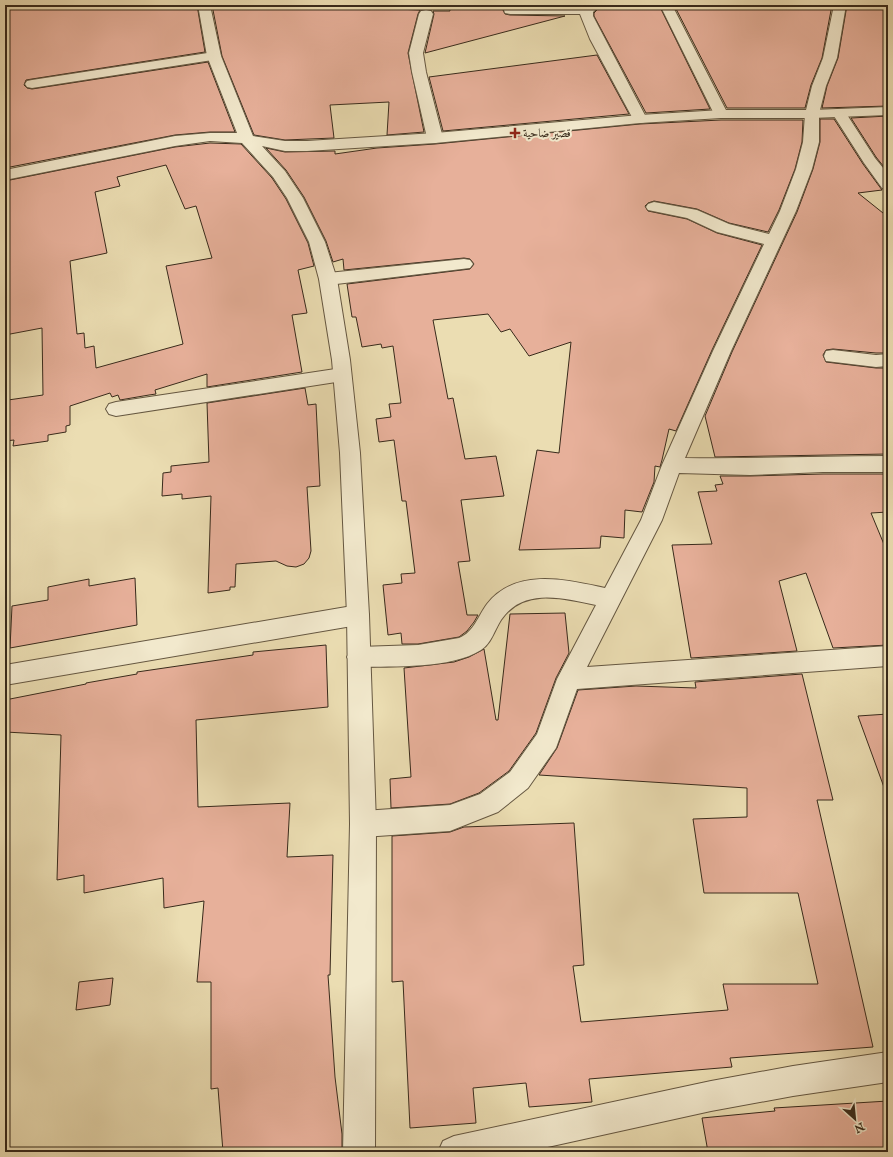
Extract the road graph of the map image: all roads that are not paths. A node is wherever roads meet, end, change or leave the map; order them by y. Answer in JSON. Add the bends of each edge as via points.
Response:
{"nodes":[{"id":1,"x":204,"y":5,"type":"edge"},
{"id":2,"x":666,"y":5,"type":"edge"},
{"id":3,"x":840,"y":5,"type":"edge"},
{"id":4,"x":591,"y":7,"type":"edge"},
{"id":5,"x":510,"y":10,"type":"dead end"},
{"id":6,"x":426,"y":14,"type":"dead end"},
{"id":7,"x":214,"y":56,"type":"junction"},
{"id":8,"x":32,"y":84,"type":"dead end"},
{"id":9,"x":888,"y":111,"type":"edge"},
{"id":10,"x":839,"y":113,"type":"junction"},
{"id":11,"x":721,"y":114,"type":"junction"},
{"id":12,"x":812,"y":114,"type":"junction"},
{"id":13,"x":640,"y":119,"type":"junction"},
{"id":14,"x":435,"y":138,"type":"junction"},
{"id":15,"x":247,"y":139,"type":"junction"},
{"id":16,"x":5,"y":175,"type":"edge"},
{"id":17,"x":888,"y":185,"type":"edge"},
{"id":18,"x":654,"y":207,"type":"dead end"},
{"id":19,"x":774,"y":241,"type":"junction"},
{"id":20,"x":464,"y":264,"type":"dead end"},
{"id":21,"x":328,"y":279,"type":"junction"},
{"id":22,"x":832,"y":356,"type":"dead end"},
{"id":23,"x":888,"y":360,"type":"edge"},
{"id":24,"x":342,"y":375,"type":"junction"},
{"id":25,"x":116,"y":409,"type":"dead end"},
{"id":26,"x":888,"y":464,"type":"edge"},
{"id":27,"x":672,"y":465,"type":"junction"},
{"id":28,"x":611,"y":599,"type":"junction"},
{"id":29,"x":358,"y":615,"type":"junction"},
{"id":30,"x":888,"y":656,"type":"edge"},
{"id":31,"x":359,"y":657,"type":"junction"},
{"id":32,"x":5,"y":675,"type":"edge"},
{"id":33,"x":569,"y":679,"type":"junction"},
{"id":34,"x":363,"y":824,"type":"junction"},
{"id":35,"x":888,"y":1067,"type":"edge"},
{"id":36,"x":359,"y":1152,"type":"edge"},
{"id":37,"x":454,"y":1152,"type":"edge"}],
"edges":[{"from":1,"to":7,"type":"street"},
{"from":2,"to":11,"type":"street"},
{"from":3,"to":12,"type":"street","via":[[830,58]]},
{"from":4,"to":5,"type":"street"},
{"from":4,"to":13,"type":"street","via":[[586,16]]},
{"from":6,"to":14,"type":"street","via":[[416,53]]},
{"from":7,"to":8,"type":"street"},
{"from":7,"to":15,"type":"street"},
{"from":9,"to":10,"type":"street"},
{"from":10,"to":12,"type":"street"},
{"from":10,"to":17,"type":"street"},
{"from":11,"to":12,"type":"street"},
{"from":11,"to":13,"type":"street"},
{"from":12,"to":19,"type":"street","via":[[811,142],[804,169]]},
{"from":13,"to":14,"type":"street"},
{"from":14,"to":15,"type":"street","via":[[308,146],[285,146]]},
{"from":15,"to":16,"type":"street","via":[[226,136],[175,141]]},
{"from":15,"to":21,"type":"street","via":[[279,174],[295,198],[317,242]]},
{"from":18,"to":19,"type":"street","via":[[691,214],[723,228]]},
{"from":19,"to":27,"type":"street"},
{"from":20,"to":21,"type":"street"},
{"from":21,"to":24,"type":"street"},
{"from":22,"to":23,"type":"street"},
{"from":24,"to":25,"type":"street"},
{"from":24,"to":29,"type":"street","via":[[350,453]]},
{"from":26,"to":27,"type":"street","via":[[750,467]]},
{"from":27,"to":28,"type":"street","via":[[651,520]]},
{"from":28,"to":31,"type":"street","via":[[550,587],[526,589],[499,605],[474,643],[449,651]]},
{"from":28,"to":33,"type":"street"},
{"from":29,"to":31,"type":"street"},
{"from":29,"to":32,"type":"street"},
{"from":30,"to":33,"type":"street"},
{"from":31,"to":34,"type":"street"},
{"from":33,"to":34,"type":"street","via":[[547,740],[519,780],[489,803],[450,818]]},
{"from":34,"to":36,"type":"street"},
{"from":35,"to":37,"type":"street","via":[[711,1096]]}]}
